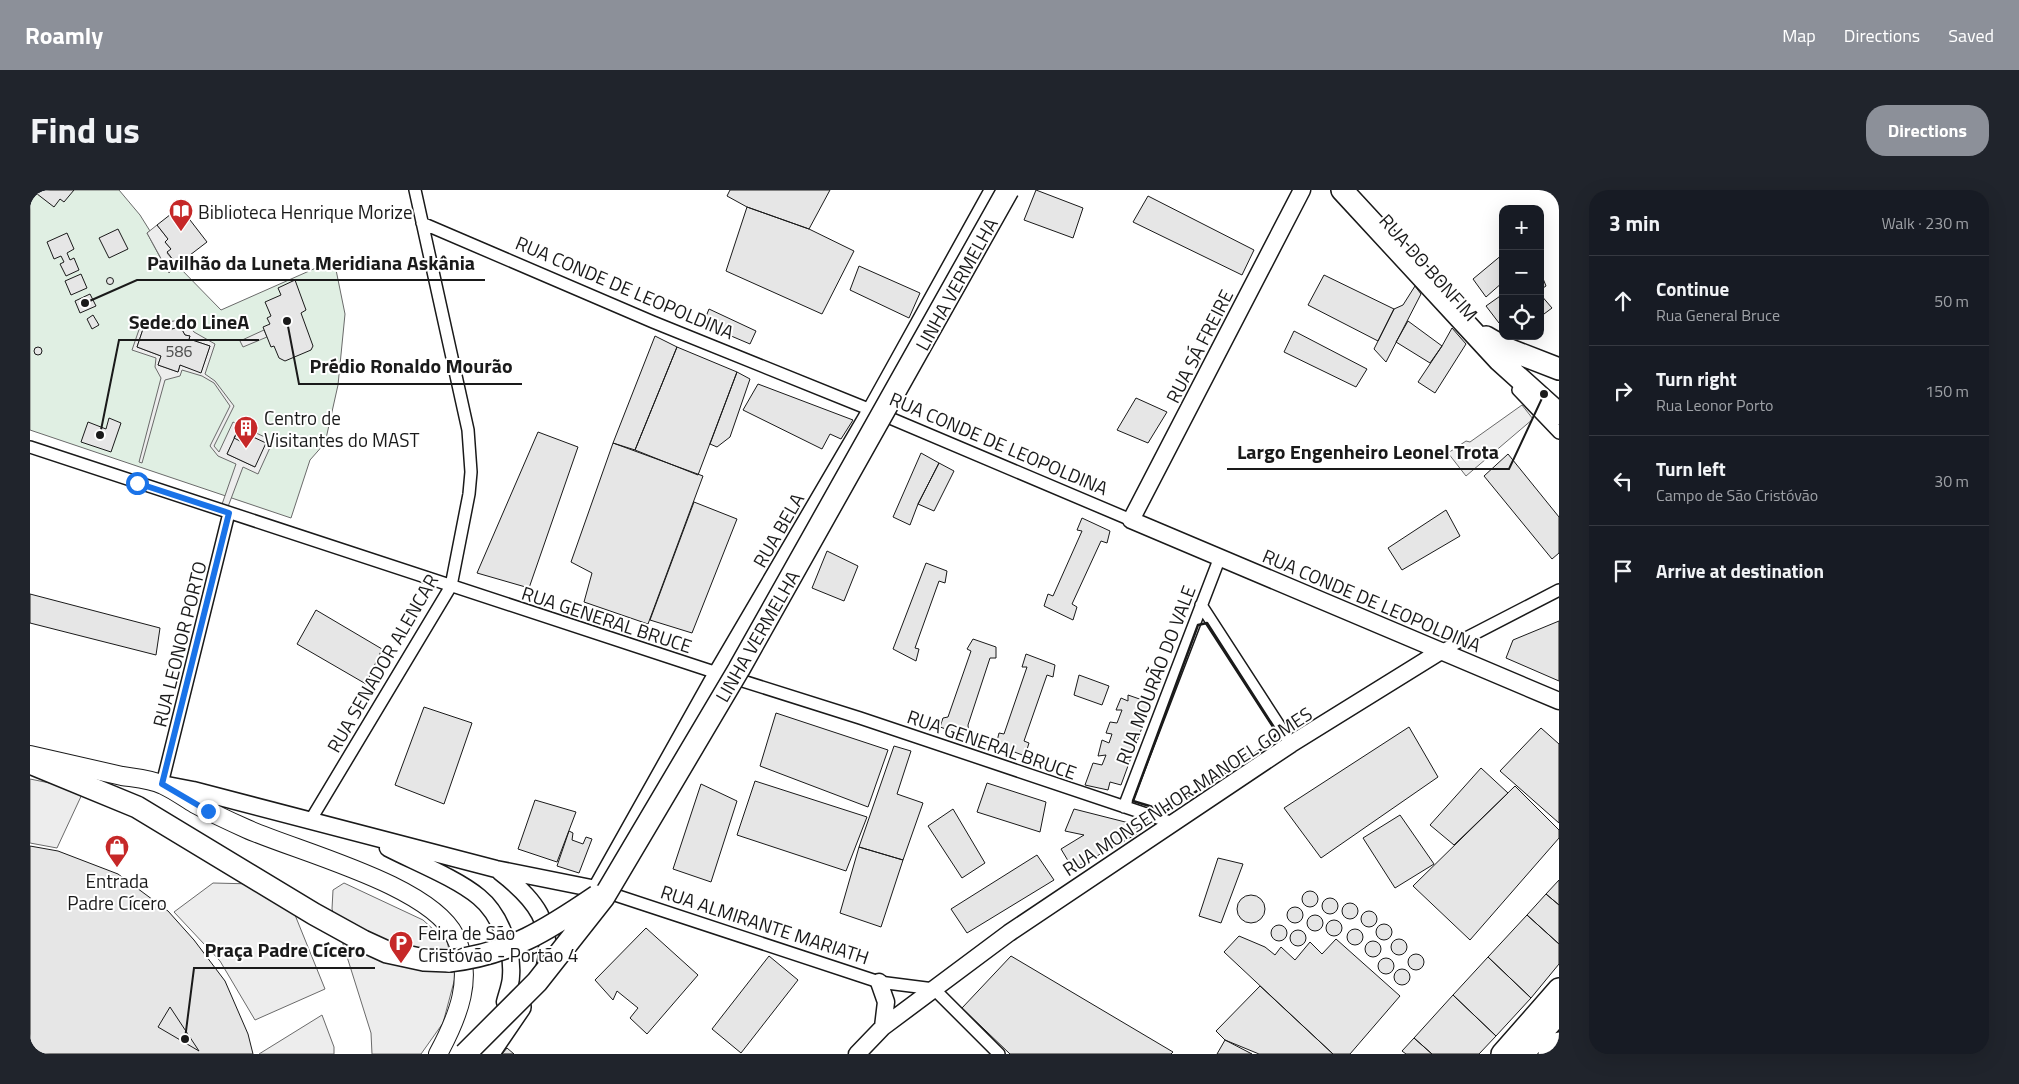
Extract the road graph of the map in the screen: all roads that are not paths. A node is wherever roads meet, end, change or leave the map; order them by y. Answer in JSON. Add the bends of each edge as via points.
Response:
{"nodes":[{"id":1,"x":415,"y":190,"type":"edge"},
{"id":2,"x":993,"y":190,"type":"edge"},
{"id":3,"x":999,"y":190,"type":"edge"},
{"id":4,"x":1008,"y":190,"type":"edge"},
{"id":5,"x":1302,"y":190,"type":"edge"},
{"id":6,"x":1334,"y":190,"type":"edge"},
{"id":7,"x":1342,"y":190,"type":"edge"},
{"id":8,"x":422,"y":223,"type":"junction"},
{"id":9,"x":1452,"y":308,"type":"junction"},
{"id":10,"x":1559,"y":368,"type":"edge"},
{"id":11,"x":871,"y":410,"type":"junction"},
{"id":12,"x":1559,"y":414,"type":"edge"},
{"id":13,"x":1559,"y":433,"type":"edge"},
{"id":14,"x":30,"y":447,"type":"edge"},
{"id":15,"x":229,"y":513,"type":"junction"},
{"id":16,"x":1131,"y":520,"type":"junction"},
{"id":17,"x":1220,"y":557,"type":"junction"},
{"id":18,"x":451,"y":586,"type":"junction"},
{"id":19,"x":1559,"y":590,"type":"edge"},
{"id":20,"x":1201,"y":605,"type":"junction"},
{"id":21,"x":1441,"y":652,"type":"junction"},
{"id":22,"x":718,"y":673,"type":"junction"},
{"id":23,"x":1559,"y":702,"type":"edge"},
{"id":24,"x":1291,"y":744,"type":"junction"},
{"id":25,"x":30,"y":755,"type":"edge"},
{"id":26,"x":30,"y":764,"type":"edge"},
{"id":27,"x":162,"y":784,"type":"junction"},
{"id":28,"x":1124,"y":807,"type":"junction"},
{"id":29,"x":310,"y":822,"type":"junction"},
{"id":30,"x":1173,"y":823,"type":"junction"},
{"id":31,"x":362,"y":835,"type":"junction"},
{"id":32,"x":496,"y":869,"type":"junction"},
{"id":33,"x":597,"y":892,"type":"junction"},
{"id":34,"x":537,"y":982,"type":"junction"},
{"id":35,"x":879,"y":982,"type":"junction"},
{"id":36,"x":934,"y":989,"type":"junction"},
{"id":37,"x":1559,"y":989,"type":"edge"},
{"id":38,"x":1559,"y":998,"type":"edge"},
{"id":39,"x":505,"y":1002,"type":"joint"},
{"id":40,"x":1559,"y":1013,"type":"edge"},
{"id":41,"x":883,"y":1027,"type":"junction"},
{"id":42,"x":1559,"y":1043,"type":"edge"},
{"id":43,"x":438,"y":1054,"type":"edge"},
{"id":44,"x":457,"y":1054,"type":"edge"},
{"id":45,"x":465,"y":1054,"type":"edge"},
{"id":46,"x":469,"y":1054,"type":"edge"},
{"id":47,"x":488,"y":1054,"type":"edge"},
{"id":48,"x":496,"y":1054,"type":"edge"},
{"id":49,"x":856,"y":1054,"type":"edge"},
{"id":50,"x":999,"y":1054,"type":"edge"},
{"id":51,"x":1502,"y":1054,"type":"edge"},
{"id":52,"x":1509,"y":1054,"type":"edge"},
{"id":53,"x":1523,"y":1054,"type":"edge"},
{"id":54,"x":1549,"y":1054,"type":"edge"}],
"edges":[{"from":1,"to":8,"type":"street","name":"RUA SENADOR ALENCAR"},
{"from":2,"to":11,"type":"street","name":"RUA BELA"},
{"from":3,"to":33,"type":"highway","name":"LINHA VERMELHA","via":[[733,669]]},
{"from":4,"to":34,"type":"highway","name":"LINHA VERMELHA","bridge":true,"via":[[739,669],[609,889]]},
{"from":5,"to":16,"type":"street","name":"RUA SÁ FREIRE"},
{"from":6,"to":13,"type":"street","name":"RUA DO BONFIM"},
{"from":7,"to":9,"type":"highway"},
{"from":8,"to":11,"type":"street","name":"RUA CONDE DE LEOPOLDINA","via":[[653,322]]},
{"from":8,"to":18,"type":"street","name":"RUA SENADOR ALENCAR","via":[[471,454],[469,494]]},
{"from":9,"to":10,"type":"highway","via":[[1490,340]]},
{"from":9,"to":12,"type":"highway","via":[[1499,360]]},
{"from":11,"to":16,"type":"street","name":"RUA CONDE DE LEOPOLDINA"},
{"from":11,"to":22,"type":"street","name":"RUA BELA"},
{"from":14,"to":15,"type":"street","name":"RUA GENERAL BRUCE"},
{"from":15,"to":18,"type":"street","name":"RUA GENERAL BRUCE"},
{"from":15,"to":27,"type":"street","name":"RUA LEONOR PORTO"},
{"from":16,"to":17,"type":"street","name":"RUA CONDE DE LEOPOLDINA"},
{"from":17,"to":20,"type":"street","name":"RUA MOURÃO DO VALE"},
{"from":17,"to":21,"type":"street","name":"RUA CONDE DE LEOPOLDINA"},
{"from":18,"to":22,"type":"street","name":"RUA GENERAL BRUCE"},
{"from":18,"to":29,"type":"street","name":"RUA SENADOR ALENCAR"},
{"from":19,"to":21,"type":"street","name":"RUA MONSENHOR MANOEL GOMES"},
{"from":20,"to":24,"type":"street"},
{"from":20,"to":28,"type":"street","name":"RUA MOURÃO DO VALE"},
{"from":21,"to":23,"type":"street","name":"RUA CONDE DE LEOPOLDINA"},
{"from":21,"to":24,"type":"street","name":"RUA MONSENHOR MANOEL GOMES"},
{"from":22,"to":28,"type":"street","name":"RUA GENERAL BRUCE"},
{"from":22,"to":33,"type":"street","name":"RUA BELA"},
{"from":24,"to":30,"type":"street","name":"RUA MONSENHOR MANOEL GOMES"},
{"from":25,"to":27,"type":"main road"},
{"from":26,"to":33,"type":"highway","bridge":true,"via":[[137,807],[314,914],[363,942],[388,952],[424,960],[449,961],[498,952],[558,922]]},
{"from":27,"to":29,"type":"street"},
{"from":27,"to":43,"type":"main road","via":[[244,828],[380,880],[418,900],[441,918],[462,953],[465,978],[459,1008]]},
{"from":28,"to":30,"type":"street","name":"RUA GENERAL BRUCE"},
{"from":29,"to":31,"type":"street"},
{"from":30,"to":36,"type":"street","name":"RUA MONSENHOR MANOEL GOMES","via":[[1016,928]]},
{"from":31,"to":32,"type":"street","name":"RUA ALMIRANTE MARIATH"},
{"from":31,"to":39,"type":"street","via":[[481,898],[503,932],[511,955],[511,977]]},
{"from":32,"to":33,"type":"street","name":"RUA ALMIRANTE MARIATH"},
{"from":32,"to":48,"type":"street","via":[[522,889],[539,910],[547,935],[548,954],[542,982]]},
{"from":33,"to":35,"type":"street","name":"RUA ALMIRANTE MARIATH"},
{"from":33,"to":44,"type":"highway","name":"LINHA VERMELHA","bridge":true,"via":[[533,978]]},
{"from":34,"to":45,"type":"highway","name":"LINHA VERMELHA","bridge":true},
{"from":34,"to":47,"type":"highway","bridge":true},
{"from":35,"to":36,"type":"street","name":"RUA ALMIRANTE MARIATH"},
{"from":35,"to":41,"type":"street","via":[[886,1002]]},
{"from":36,"to":41,"type":"street","name":"RUA MONSENHOR MANOEL GOMES"},
{"from":36,"to":50,"type":"street"},
{"from":37,"to":51,"type":"highway"},
{"from":38,"to":52,"type":"street"},
{"from":39,"to":46,"type":"highway"},
{"from":40,"to":53,"type":"highway"},
{"from":41,"to":49,"type":"street","name":"RUA MONSENHOR MANOEL GOMES"},
{"from":42,"to":54,"type":"highway"}]}
